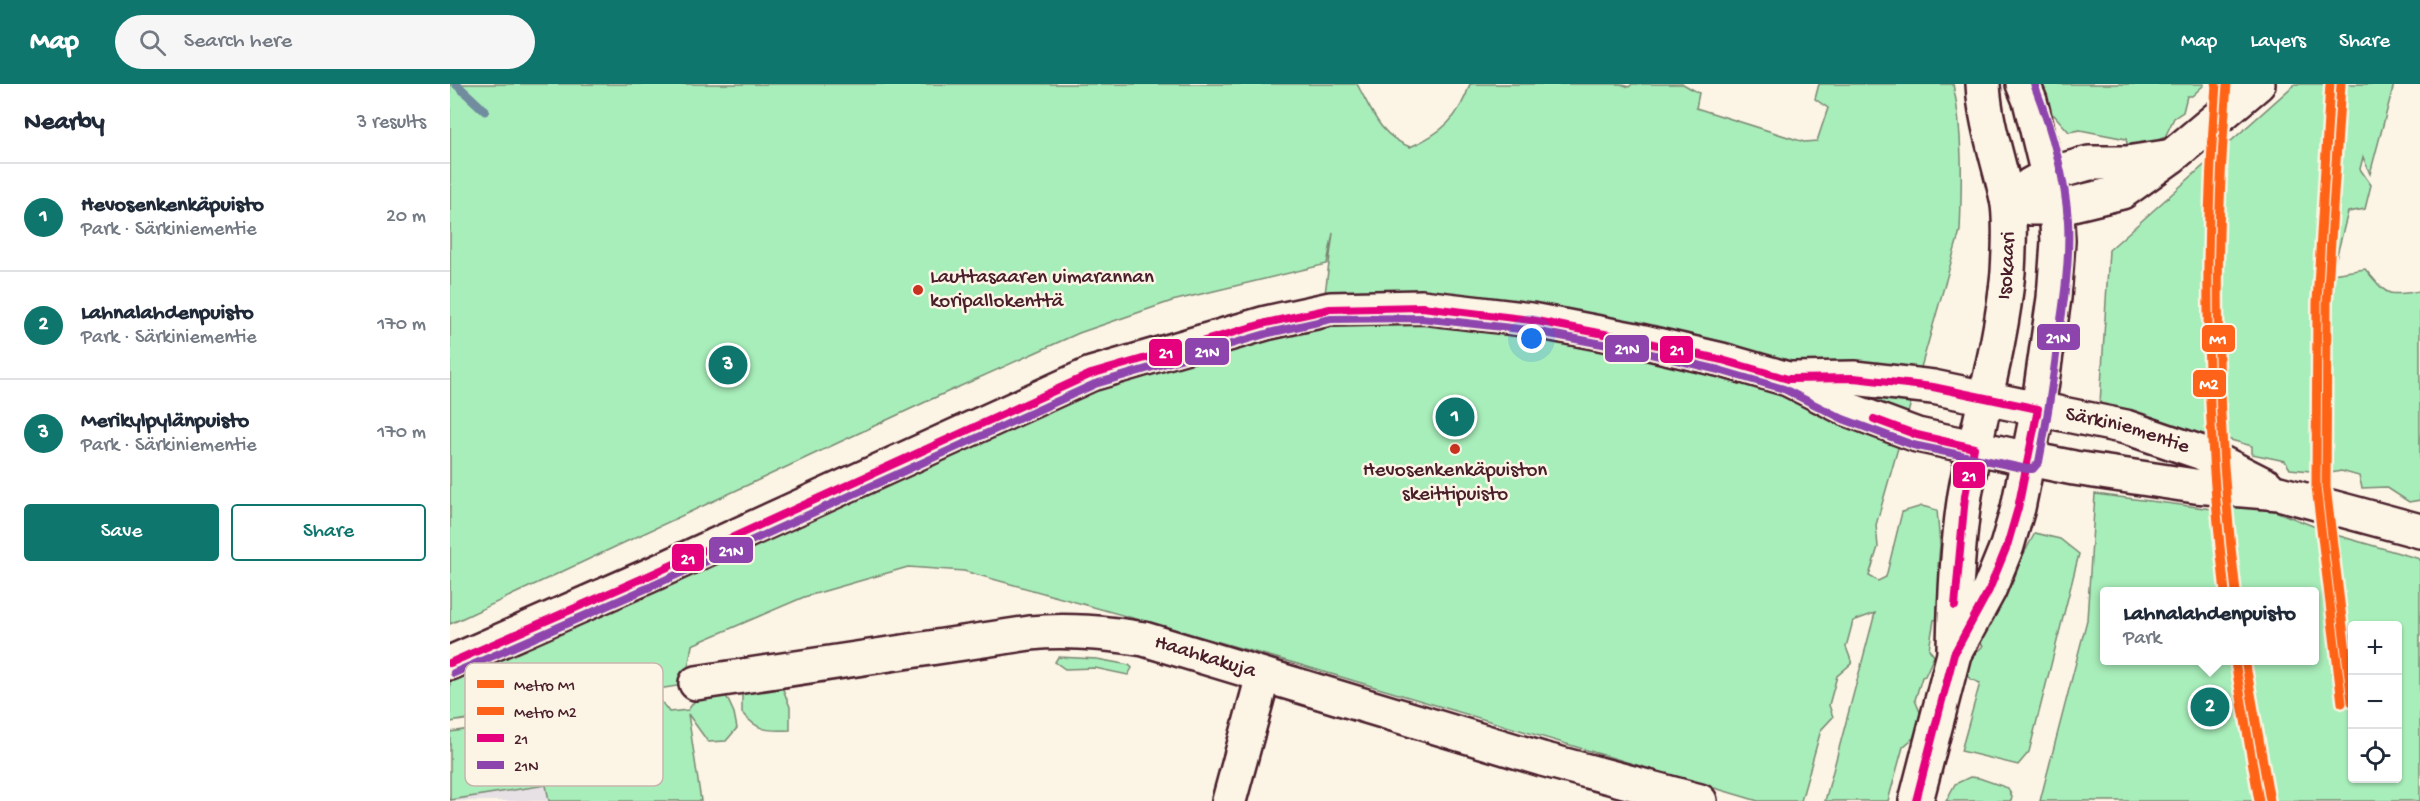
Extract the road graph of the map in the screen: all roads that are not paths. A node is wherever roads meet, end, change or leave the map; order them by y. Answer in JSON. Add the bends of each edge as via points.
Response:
{"nodes":[{"id":1,"x":1983,"y":84,"type":"edge"},
{"id":2,"x":2023,"y":84,"type":"edge"},
{"id":3,"x":2258,"y":84,"type":"edge"},
{"id":4,"x":2172,"y":156,"type":"junction"},
{"id":5,"x":2050,"y":174,"type":"junction"},
{"id":6,"x":2008,"y":202,"type":"junction"},
{"id":7,"x":2056,"y":208,"type":"junction"},
{"id":8,"x":1788,"y":379,"type":"junction"},
{"id":9,"x":1984,"y":398,"type":"junction"},
{"id":10,"x":2038,"y":410,"type":"junction"},
{"id":11,"x":1974,"y":448,"type":"junction"},
{"id":12,"x":2029,"y":459,"type":"junction"},
{"id":13,"x":2279,"y":493,"type":"junction"},
{"id":14,"x":2420,"y":531,"type":"edge"},
{"id":15,"x":1954,"y":654,"type":"junction"},
{"id":16,"x":450,"y":663,"type":"edge"},
{"id":17,"x":1263,"y":676,"type":"junction"},
{"id":18,"x":696,"y":683,"type":"dead end"},
{"id":19,"x":1229,"y":801,"type":"edge"},
{"id":20,"x":1700,"y":801,"type":"edge"},
{"id":21,"x":1916,"y":801,"type":"edge"}],
"edges":[{"from":1,"to":6,"type":"street","name":"Isokaari","via":[[1984,106]]},
{"from":2,"to":5,"type":"street"},
{"from":3,"to":4,"type":"street"},
{"from":4,"to":5,"type":"street","via":[[2127,163],[2089,163]]},
{"from":4,"to":7,"type":"street","via":[[2122,192]]},
{"from":5,"to":6,"type":"street"},
{"from":5,"to":7,"type":"street"},
{"from":6,"to":7,"type":"street","via":[[2031,208]]},
{"from":6,"to":9,"type":"street","name":"Isokaari","via":[[2008,270],[1998,347]]},
{"from":7,"to":10,"type":"street","via":[[2054,298]]},
{"from":8,"to":9,"type":"street","name":"Särkiniementie","via":[[1854,378],[1933,387]]},
{"from":8,"to":11,"type":"street","name":"Särkiniementie","via":[[1847,409],[1899,429]]},
{"from":8,"to":16,"type":"street","name":"Särkiniementie","via":[[1722,360],[1531,320],[1422,307],[1341,308],[1266,322],[1091,374]]},
{"from":9,"to":10,"type":"street","name":"Särkiniementie"},
{"from":9,"to":11,"type":"street","name":"Isokaari"},
{"from":10,"to":12,"type":"street"},
{"from":10,"to":13,"type":"street","name":"Särkiniementie","via":[[2126,428],[2202,453]]},
{"from":11,"to":12,"type":"street","name":"Särkiniementie"},
{"from":11,"to":15,"type":"street","name":"Isokaari","via":[[1955,587]]},
{"from":12,"to":13,"type":"street","name":"Särkiniementie","via":[[2195,486]]},
{"from":12,"to":15,"type":"street","via":[[2007,546],[1989,590]]},
{"from":13,"to":14,"type":"street","name":"Särkiniementie"},
{"from":15,"to":21,"type":"street"},
{"from":17,"to":18,"type":"street","name":"Haahkakuja","via":[[1144,639],[1054,630]]},
{"from":17,"to":19,"type":"street"},
{"from":17,"to":20,"type":"street","name":"Haahkakuja"}]}
